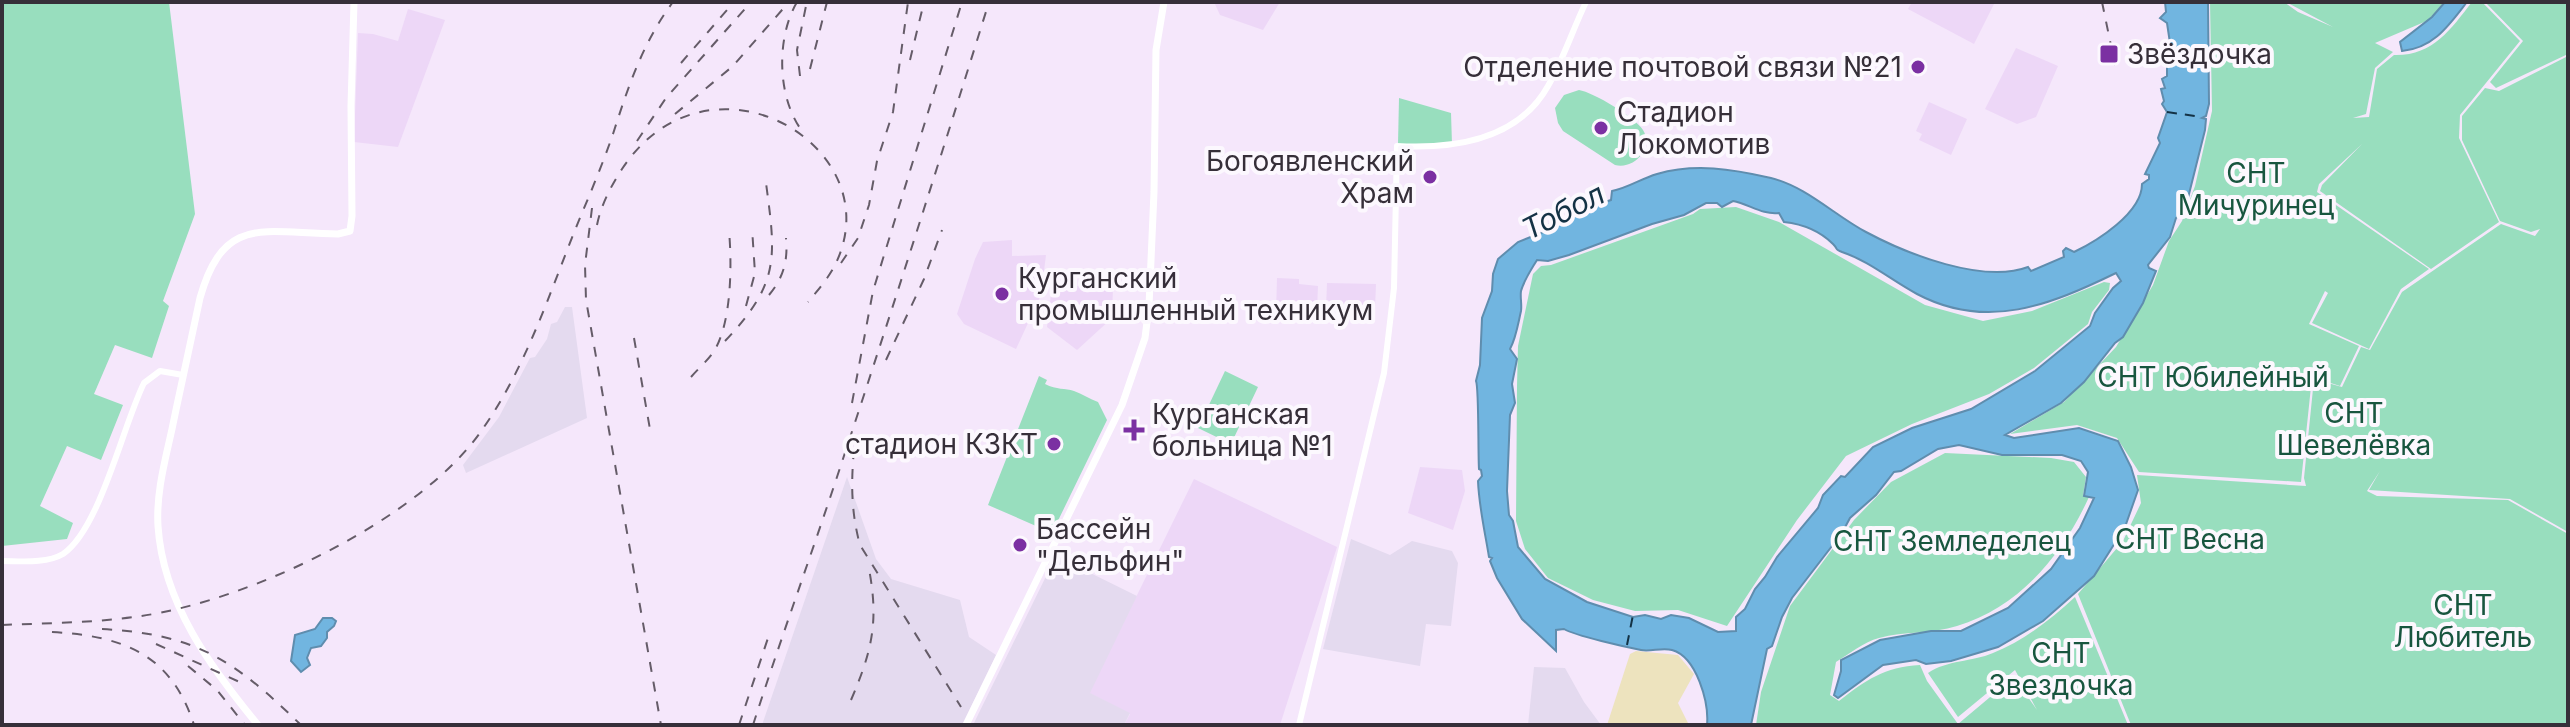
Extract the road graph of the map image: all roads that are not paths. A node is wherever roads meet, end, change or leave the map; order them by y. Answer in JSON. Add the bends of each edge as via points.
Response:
{"nodes":[{"id":1,"x":354,"y":2,"type":"edge"},
{"id":2,"x":1164,"y":2,"type":"edge"},
{"id":3,"x":1586,"y":2,"type":"edge"},
{"id":4,"x":183,"y":375,"type":"junction"},
{"id":5,"x":2,"y":561,"type":"edge"},
{"id":6,"x":258,"y":725,"type":"edge"},
{"id":7,"x":966,"y":725,"type":"edge"},
{"id":8,"x":1299,"y":725,"type":"edge"}],
"edges":[{"from":1,"to":4,"type":"main road","via":[[350,231],[253,233],[233,240],[211,265]]},
{"from":2,"to":7,"type":"main road","via":[[1155,77],[1149,306],[1142,350],[1122,405]]},
{"from":3,"to":8,"type":"main road","via":[[1549,84],[1522,118],[1454,146],[1397,146],[1389,343]]},
{"from":4,"to":5,"type":"main road","via":[[160,371],[144,383],[90,518],[72,545],[47,559]]},
{"from":4,"to":6,"type":"main road","via":[[158,505],[160,540],[178,604],[194,637]]}]}
